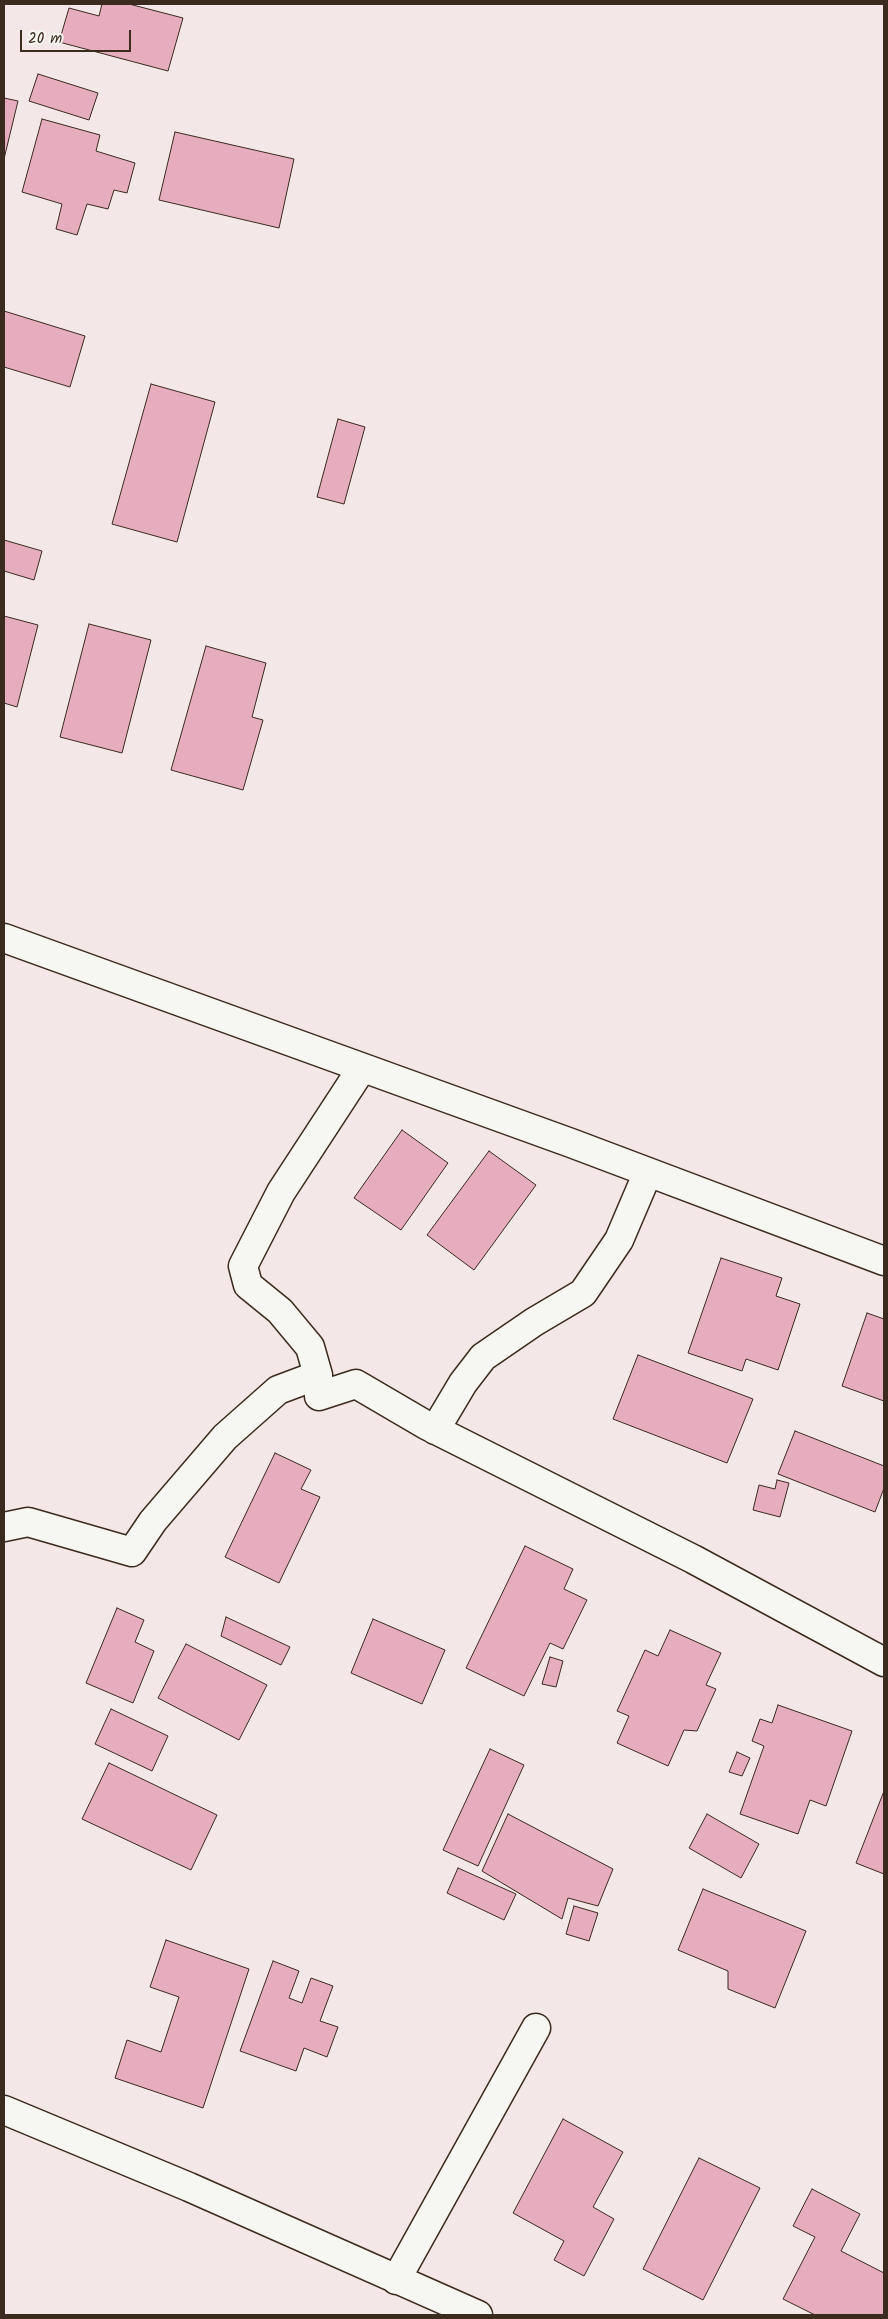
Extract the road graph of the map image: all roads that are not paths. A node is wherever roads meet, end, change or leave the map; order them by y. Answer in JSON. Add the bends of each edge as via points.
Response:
{"nodes":[{"id":1,"x":4,"y":938,"type":"edge"},
{"id":2,"x":362,"y":1068,"type":"junction"},
{"id":3,"x":648,"y":1172,"type":"junction"},
{"id":4,"x":884,"y":1261,"type":"edge"},
{"id":5,"x":318,"y":1374,"type":"junction"},
{"id":6,"x":435,"y":1430,"type":"junction"},
{"id":7,"x":4,"y":1527,"type":"edge"},
{"id":8,"x":884,"y":1662,"type":"edge"},
{"id":9,"x":536,"y":2028,"type":"dead end"},
{"id":10,"x":4,"y":2110,"type":"edge"},
{"id":11,"x":396,"y":2280,"type":"junction"},
{"id":12,"x":427,"y":2305,"type":"edge"},
{"id":13,"x":478,"y":2315,"type":"edge"}],
"edges":[{"from":1,"to":2,"type":"street"},
{"from":2,"to":3,"type":"street"},
{"from":2,"to":5,"type":"street","via":[[280,1192],[243,1266],[248,1285],[280,1311],[310,1347]]},
{"from":3,"to":4,"type":"street"},
{"from":3,"to":6,"type":"street","via":[[619,1240],[583,1293],[483,1357]]},
{"from":5,"to":6,"type":"street","via":[[319,1396],[356,1384]]},
{"from":5,"to":7,"type":"street","via":[[278,1390],[225,1437],[153,1521],[132,1552],[28,1522]]},
{"from":6,"to":8,"type":"street","via":[[693,1559]]},
{"from":9,"to":11,"type":"street"},
{"from":10,"to":11,"type":"street","via":[[189,2187]]},
{"from":11,"to":12,"type":"street"},
{"from":12,"to":13,"type":"street"}]}
